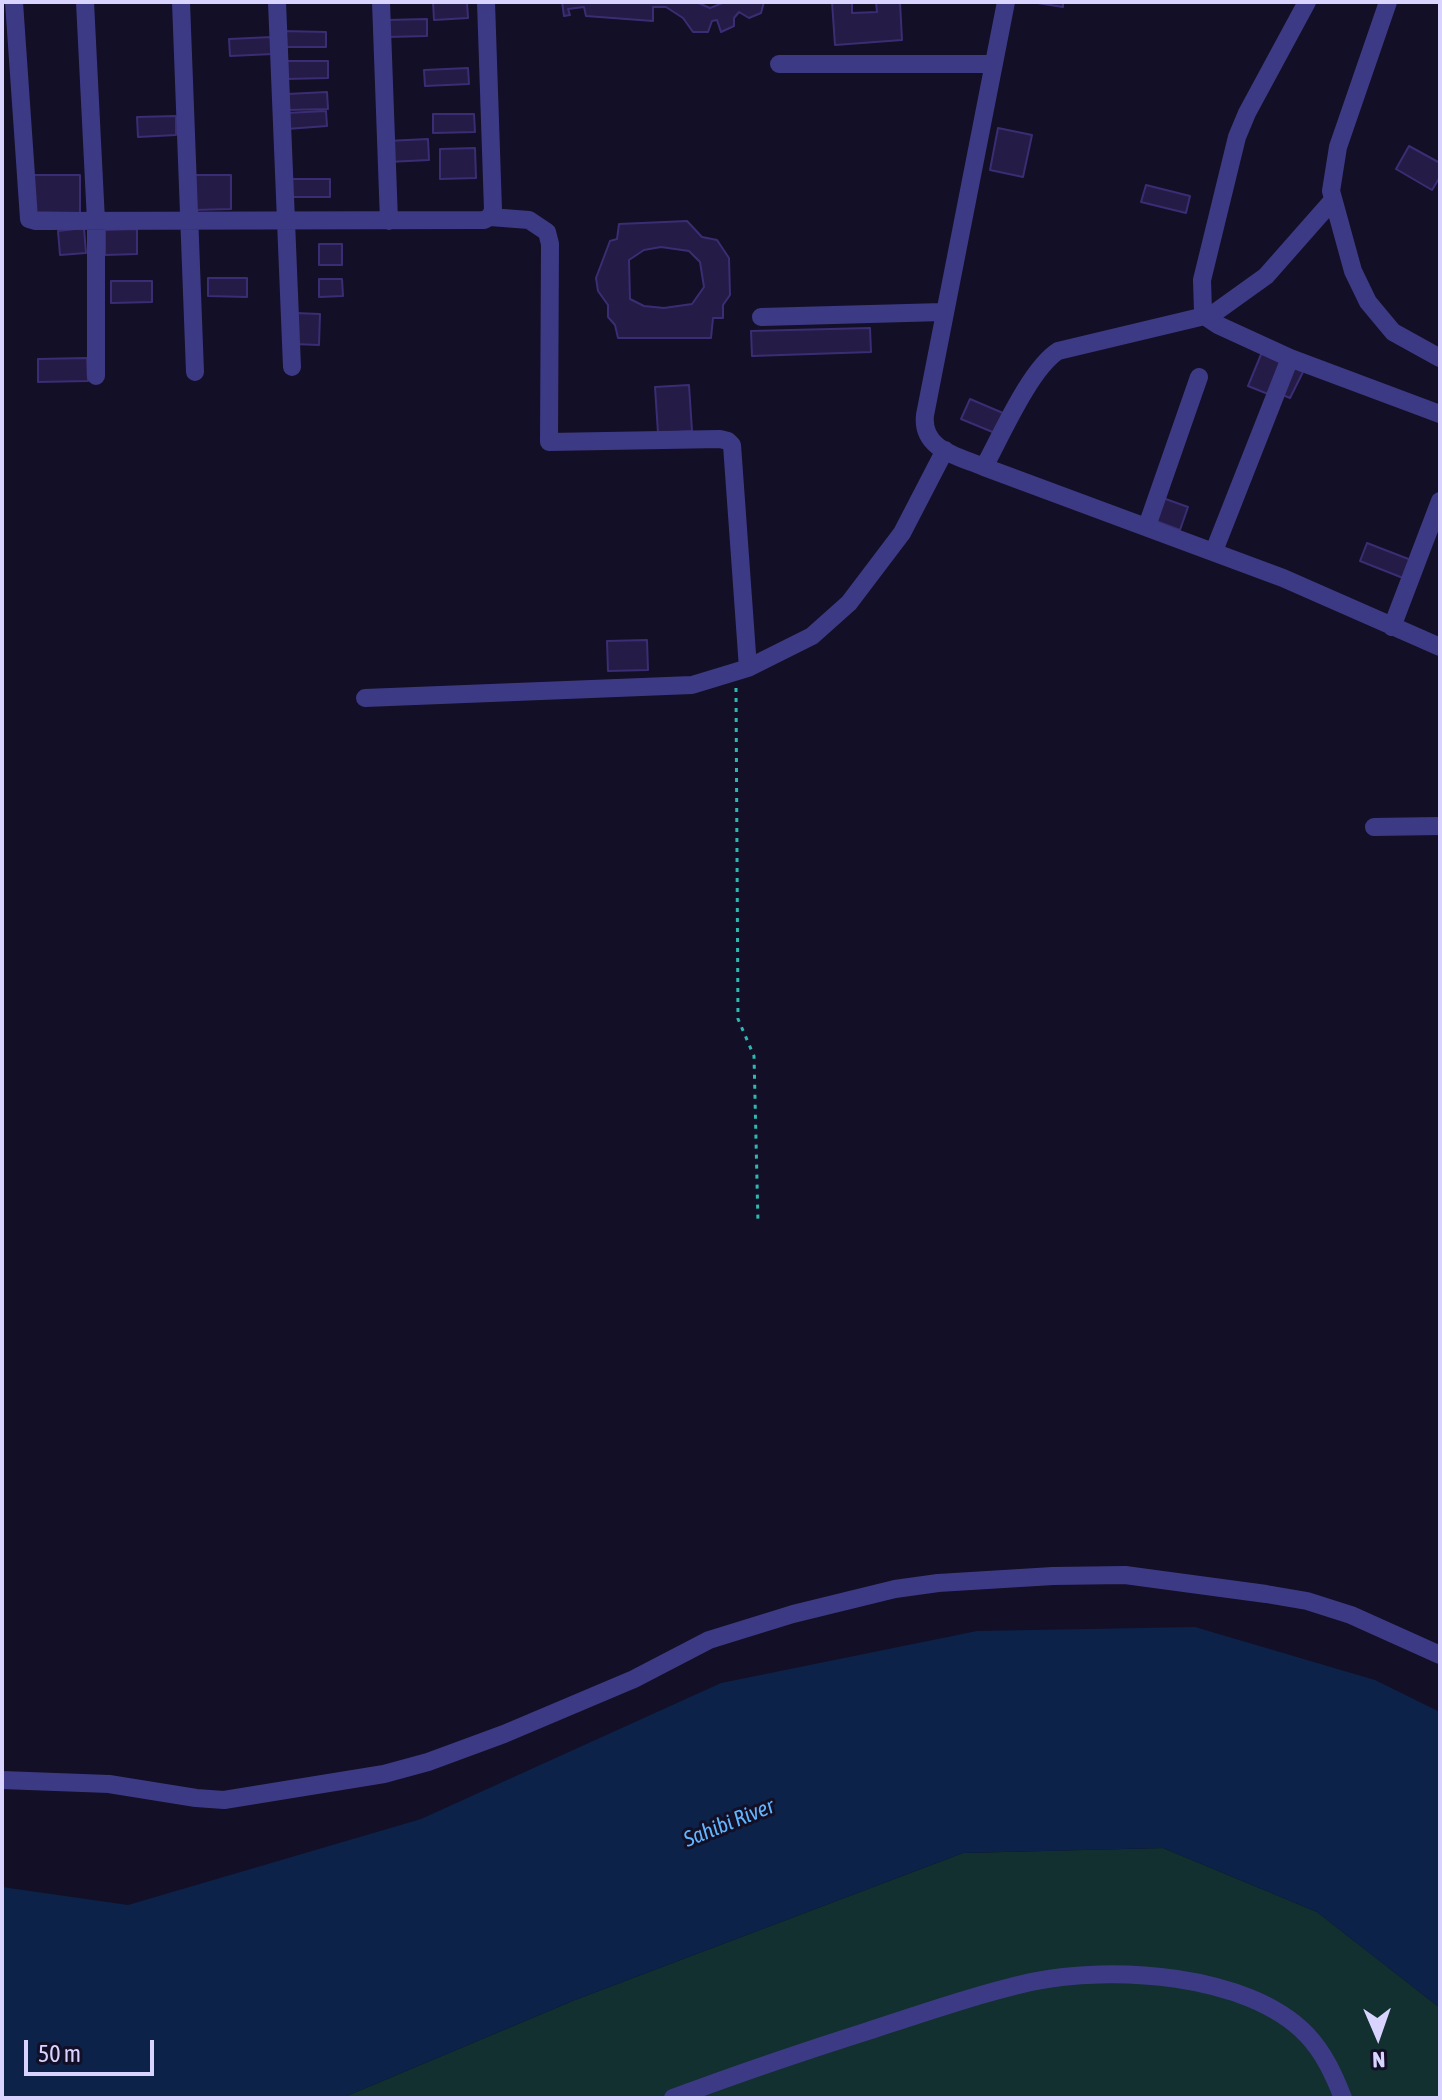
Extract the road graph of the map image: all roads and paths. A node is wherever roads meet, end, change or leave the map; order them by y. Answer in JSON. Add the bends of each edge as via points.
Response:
{"nodes":[{"id":1,"x":14,"y":2,"type":"edge"},
{"id":2,"x":85,"y":2,"type":"edge"},
{"id":3,"x":181,"y":2,"type":"edge"},
{"id":4,"x":277,"y":2,"type":"edge"},
{"id":5,"x":381,"y":2,"type":"edge"},
{"id":6,"x":486,"y":2,"type":"edge"},
{"id":7,"x":1006,"y":2,"type":"edge"},
{"id":8,"x":1307,"y":2,"type":"edge"},
{"id":9,"x":1388,"y":2,"type":"edge"},
{"id":10,"x":779,"y":64,"type":"dead end"},
{"id":11,"x":994,"y":64,"type":"junction"},
{"id":12,"x":1333,"y":200,"type":"junction"},
{"id":13,"x":490,"y":217,"type":"junction"},
{"id":14,"x":188,"y":219,"type":"junction"},
{"id":15,"x":96,"y":221,"type":"junction"},
{"id":16,"x":389,"y":221,"type":"junction"},
{"id":17,"x":287,"y":222,"type":"junction"},
{"id":18,"x":943,"y":312,"type":"junction"},
{"id":19,"x":761,"y":317,"type":"dead end"},
{"id":20,"x":1206,"y":317,"type":"junction"},
{"id":21,"x":1290,"y":358,"type":"junction"},
{"id":22,"x":1440,"y":358,"type":"edge"},
{"id":23,"x":292,"y":367,"type":"dead end"},
{"id":24,"x":195,"y":372,"type":"dead end"},
{"id":25,"x":96,"y":376,"type":"dead end"},
{"id":26,"x":1199,"y":377,"type":"dead end"},
{"id":27,"x":1440,"y":414,"type":"edge"},
{"id":28,"x":945,"y":450,"type":"junction"},
{"id":29,"x":984,"y":467,"type":"junction"},
{"id":30,"x":1440,"y":501,"type":"edge"},
{"id":31,"x":1147,"y":526,"type":"junction"},
{"id":32,"x":1214,"y":551,"type":"junction"},
{"id":33,"x":1392,"y":627,"type":"junction"},
{"id":34,"x":1440,"y":647,"type":"edge"},
{"id":35,"x":742,"y":670,"type":"junction"},
{"id":36,"x":365,"y":698,"type":"dead end"},
{"id":37,"x":1440,"y":826,"type":"edge"},
{"id":38,"x":1374,"y":827,"type":"dead end"},
{"id":39,"x":758,"y":1223,"type":"dead end"},
{"id":40,"x":1440,"y":1655,"type":"edge"},
{"id":41,"x":2,"y":1780,"type":"edge"},
{"id":42,"x":673,"y":2098,"type":"edge"},
{"id":43,"x":1343,"y":2098,"type":"edge"}],
"edges":[{"from":1,"to":15,"type":"street","via":[[29,219]]},
{"from":2,"to":15,"type":"street"},
{"from":3,"to":14,"type":"street"},
{"from":4,"to":17,"type":"street"},
{"from":5,"to":16,"type":"street"},
{"from":6,"to":13,"type":"street"},
{"from":7,"to":11,"type":"street"},
{"from":8,"to":20,"type":"street","via":[[1237,137],[1202,280]]},
{"from":9,"to":12,"type":"street","via":[[1338,147]]},
{"from":10,"to":11,"type":"street"},
{"from":11,"to":18,"type":"street"},
{"from":12,"to":20,"type":"street","via":[[1266,276]]},
{"from":12,"to":22,"type":"street","via":[[1353,271],[1368,302],[1393,332]]},
{"from":13,"to":16,"type":"street"},
{"from":13,"to":35,"type":"street","via":[[529,220],[547,232],[549,442],[720,439],[732,445]]},
{"from":14,"to":15,"type":"street"},
{"from":14,"to":17,"type":"street"},
{"from":14,"to":24,"type":"street"},
{"from":15,"to":25,"type":"street"},
{"from":16,"to":17,"type":"street"},
{"from":17,"to":23,"type":"street"},
{"from":18,"to":19,"type":"street"},
{"from":18,"to":28,"type":"street","via":[[924,423],[927,438]]},
{"from":20,"to":21,"type":"street"},
{"from":20,"to":29,"type":"street","via":[[1052,354]]},
{"from":21,"to":27,"type":"street"},
{"from":21,"to":32,"type":"street"},
{"from":26,"to":31,"type":"street"},
{"from":28,"to":29,"type":"street"},
{"from":28,"to":35,"type":"street","via":[[902,533],[849,603],[812,636]]},
{"from":29,"to":31,"type":"street"},
{"from":30,"to":33,"type":"street"},
{"from":31,"to":32,"type":"street"},
{"from":32,"to":33,"type":"street"},
{"from":33,"to":34,"type":"street"},
{"from":35,"to":36,"type":"street","via":[[678,686]]},
{"from":35,"to":39,"type":"path","via":[[738,1019],[754,1056]]},
{"from":37,"to":38,"type":"street"},
{"from":40,"to":41,"type":"street","via":[[1351,1615],[1266,1594],[1125,1575],[938,1583],[793,1614],[709,1640],[573,1706],[384,1774],[224,1800],[109,1784]]},
{"from":42,"to":43,"type":"street","via":[[1030,1982],[1109,1975],[1180,1979],[1236,1992],[1275,2011],[1316,2044]]}]}
